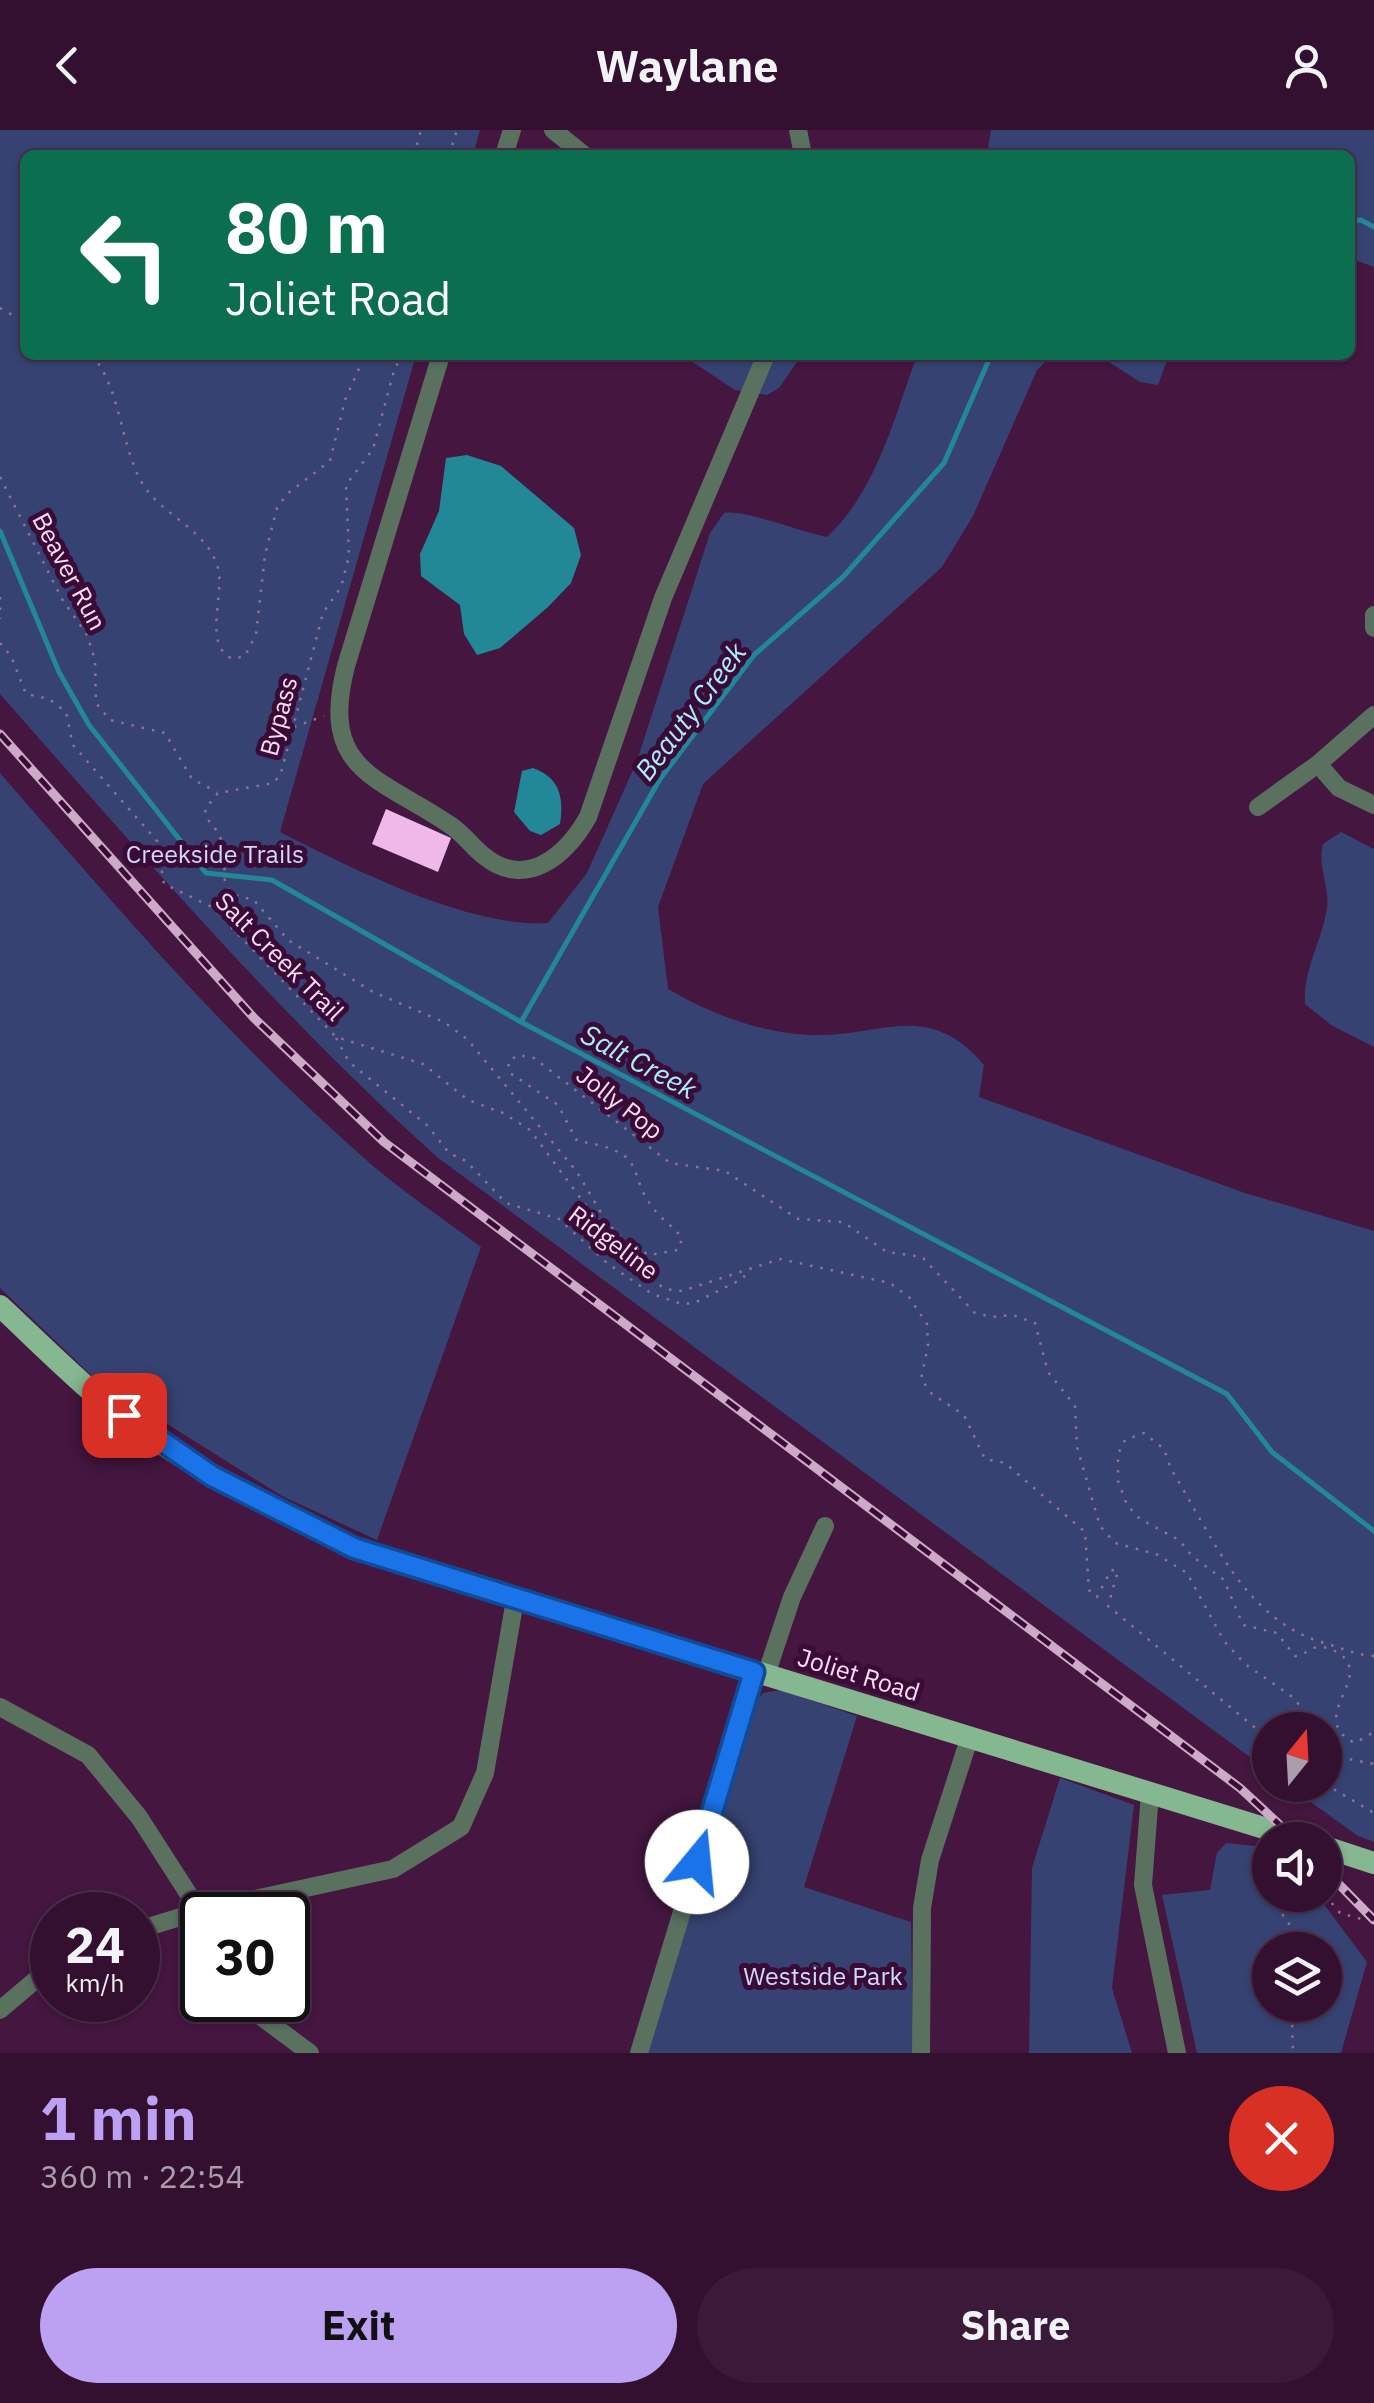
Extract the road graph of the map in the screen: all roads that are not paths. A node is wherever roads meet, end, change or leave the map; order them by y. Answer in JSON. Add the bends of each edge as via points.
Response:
{"nodes":[{"id":1,"x":553,"y":130,"type":"edge"},
{"id":2,"x":578,"y":150,"type":"edge"},
{"id":3,"x":439,"y":360,"type":"edge"},
{"id":4,"x":764,"y":360,"type":"edge"},
{"id":5,"x":1374,"y":615,"type":"edge"},
{"id":6,"x":1374,"y":628,"type":"edge"},
{"id":7,"x":1374,"y":714,"type":"edge"},
{"id":8,"x":1318,"y":764,"type":"junction"},
{"id":9,"x":1374,"y":805,"type":"edge"},
{"id":10,"x":1258,"y":807,"type":"dead end"},
{"id":11,"x":0,"y":1306,"type":"edge"},
{"id":12,"x":825,"y":1526,"type":"dead end"},
{"id":13,"x":516,"y":1600,"type":"junction"},
{"id":14,"x":760,"y":1674,"type":"junction"},
{"id":15,"x":0,"y":1707,"type":"edge"},
{"id":16,"x":970,"y":1736,"type":"junction"},
{"id":17,"x":1150,"y":1792,"type":"junction"},
{"id":18,"x":1252,"y":1824,"type":"edge"},
{"id":19,"x":1342,"y":1853,"type":"edge"},
{"id":20,"x":1374,"y":1863,"type":"edge"},
{"id":21,"x":188,"y":1892,"type":"edge"},
{"id":22,"x":292,"y":1892,"type":"edge"},
{"id":23,"x":30,"y":1985,"type":"edge"},
{"id":24,"x":0,"y":2010,"type":"edge"},
{"id":25,"x":269,"y":2022,"type":"edge"},
{"id":26,"x":310,"y":2053,"type":"edge"},
{"id":27,"x":639,"y":2053,"type":"edge"},
{"id":28,"x":922,"y":2053,"type":"edge"},
{"id":29,"x":1177,"y":2053,"type":"edge"}],
"edges":[{"from":1,"to":2,"type":"street"},
{"from":3,"to":4,"type":"street","via":[[337,707],[349,751],[367,776],[454,827],[503,868],[523,870],[571,848],[588,816],[663,598]]},
{"from":5,"to":6,"type":"street"},
{"from":7,"to":8,"type":"street"},
{"from":8,"to":9,"type":"street","via":[[1340,788]]},
{"from":8,"to":10,"type":"street"},
{"from":11,"to":13,"type":"main road","name":"Joliet Road","via":[[92,1392],[212,1476],[354,1548]]},
{"from":12,"to":14,"type":"street"},
{"from":13,"to":14,"type":"main road","name":"Joliet Road"},
{"from":13,"to":22,"type":"street","via":[[485,1773],[461,1828],[392,1869]]},
{"from":14,"to":16,"type":"main road","name":"Joliet Road"},
{"from":14,"to":27,"type":"street"},
{"from":15,"to":21,"type":"street","via":[[88,1755],[139,1816]]},
{"from":16,"to":17,"type":"main road","name":"Joliet Road"},
{"from":16,"to":28,"type":"street","via":[[930,1860],[922,1908]]},
{"from":17,"to":18,"type":"main road","name":"Joliet Road"},
{"from":17,"to":29,"type":"street","via":[[1143,1885]]},
{"from":19,"to":20,"type":"main road"},
{"from":23,"to":24,"type":"street"},
{"from":25,"to":26,"type":"street"}]}
